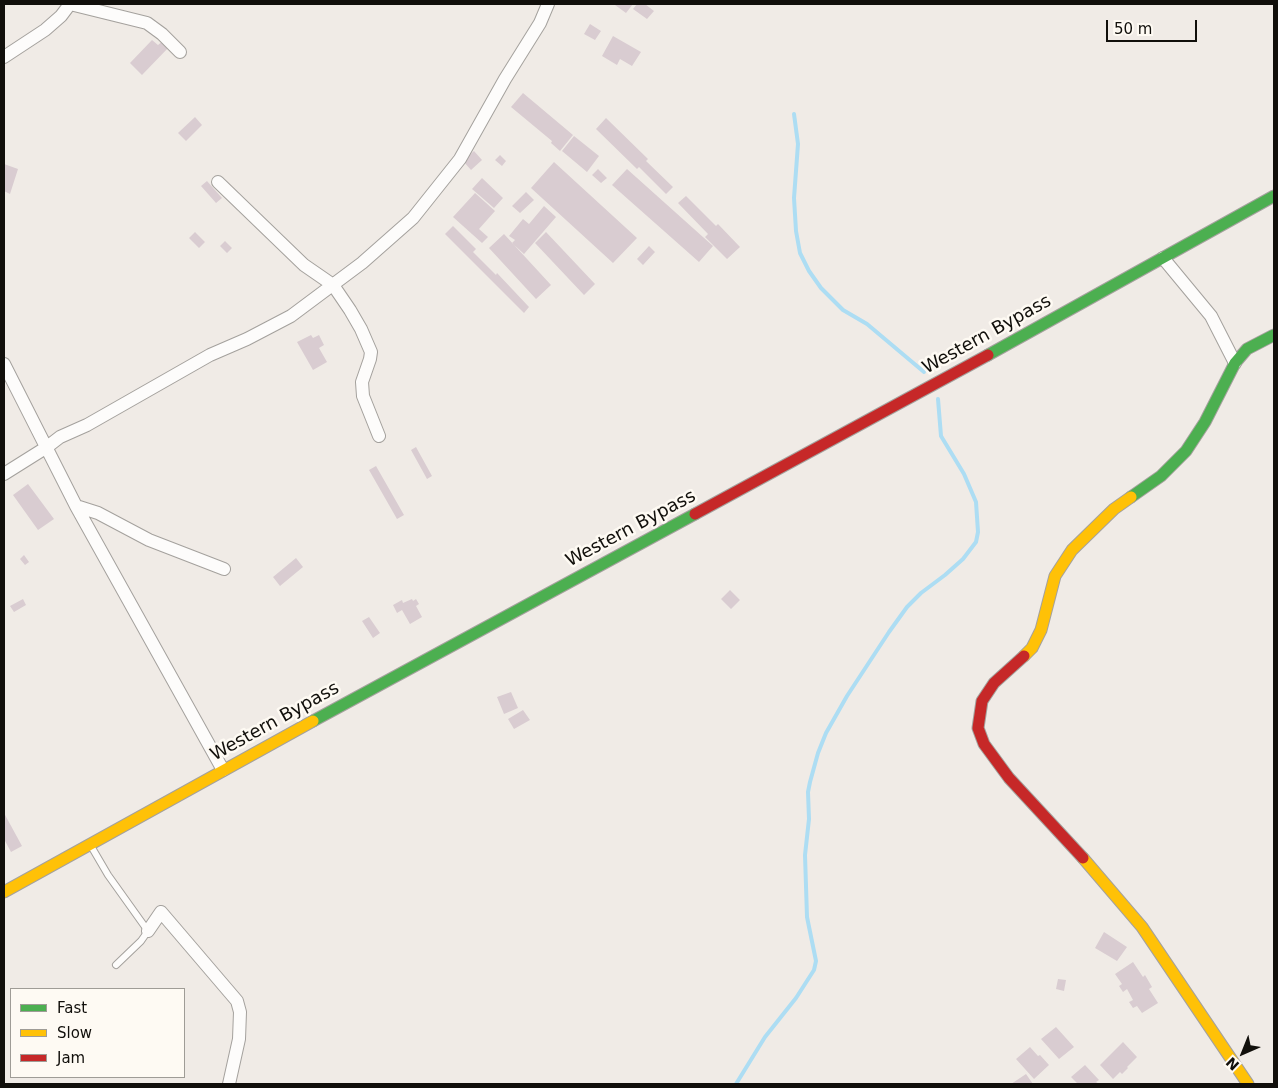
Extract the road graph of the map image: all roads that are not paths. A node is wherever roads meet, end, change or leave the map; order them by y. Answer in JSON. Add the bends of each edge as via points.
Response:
{"nodes":[{"id":1,"x":70,"y":4,"type":"edge"},
{"id":2,"x":548,"y":4,"type":"edge"},
{"id":3,"x":180,"y":52,"type":"dead end"},
{"id":4,"x":4,"y":57,"type":"edge"},
{"id":5,"x":218,"y":182,"type":"dead end"},
{"id":6,"x":1274,"y":196,"type":"edge"},
{"id":7,"x":1163,"y":258,"type":"junction"},
{"id":8,"x":333,"y":285,"type":"junction"},
{"id":9,"x":1274,"y":335,"type":"edge"},
{"id":10,"x":1236,"y":363,"type":"junction"},
{"id":11,"x":4,"y":364,"type":"edge"},
{"id":12,"x":379,"y":436,"type":"dead end"},
{"id":13,"x":47,"y":447,"type":"junction"},
{"id":14,"x":4,"y":474,"type":"edge"},
{"id":15,"x":76,"y":506,"type":"junction"},
{"id":16,"x":224,"y":569,"type":"dead end"},
{"id":17,"x":223,"y":770,"type":"junction"},
{"id":18,"x":90,"y":845,"type":"junction"},
{"id":19,"x":4,"y":892,"type":"edge"},
{"id":20,"x":148,"y":931,"type":"junction"},
{"id":21,"x":116,"y":966,"type":"dead end"},
{"id":22,"x":229,"y":1084,"type":"edge"},
{"id":23,"x":1248,"y":1084,"type":"edge"}],
"edges":[{"from":1,"to":3,"type":"street","via":[[147,23]]},
{"from":1,"to":4,"type":"street","via":[[45,30]]},
{"from":2,"to":8,"type":"street","via":[[460,159],[439,188],[413,218]]},
{"from":5,"to":8,"type":"street","via":[[304,265]]},
{"from":6,"to":7,"type":"main road","name":"Western Bypass"},
{"from":7,"to":10,"type":"street","via":[[1211,316]]},
{"from":7,"to":17,"type":"main road","name":"Western Bypass"},
{"from":8,"to":12,"type":"street","via":[[361,329],[371,352],[362,382],[363,396]]},
{"from":8,"to":13,"type":"street","via":[[290,316],[210,356]]},
{"from":9,"to":10,"type":"main road","via":[[1247,349]]},
{"from":10,"to":23,"type":"main road","via":[[1186,451],[1161,476],[1114,509],[1072,550],[1056,576],[1041,630],[1032,648],[994,683],[982,701],[978,728],[984,744],[1009,778],[1142,927]]},
{"from":11,"to":13,"type":"street"},
{"from":13,"to":14,"type":"street"},
{"from":13,"to":15,"type":"street"},
{"from":15,"to":16,"type":"street","via":[[98,513],[149,540]]},
{"from":15,"to":17,"type":"street"},
{"from":17,"to":18,"type":"main road","name":"Western Bypass"},
{"from":18,"to":19,"type":"main road","name":"Western Bypass"},
{"from":18,"to":20,"type":"lane"},
{"from":20,"to":21,"type":"lane"},
{"from":20,"to":22,"type":"street","via":[[160,912],[237,1001],[240,1012],[238,1039]]}]}
